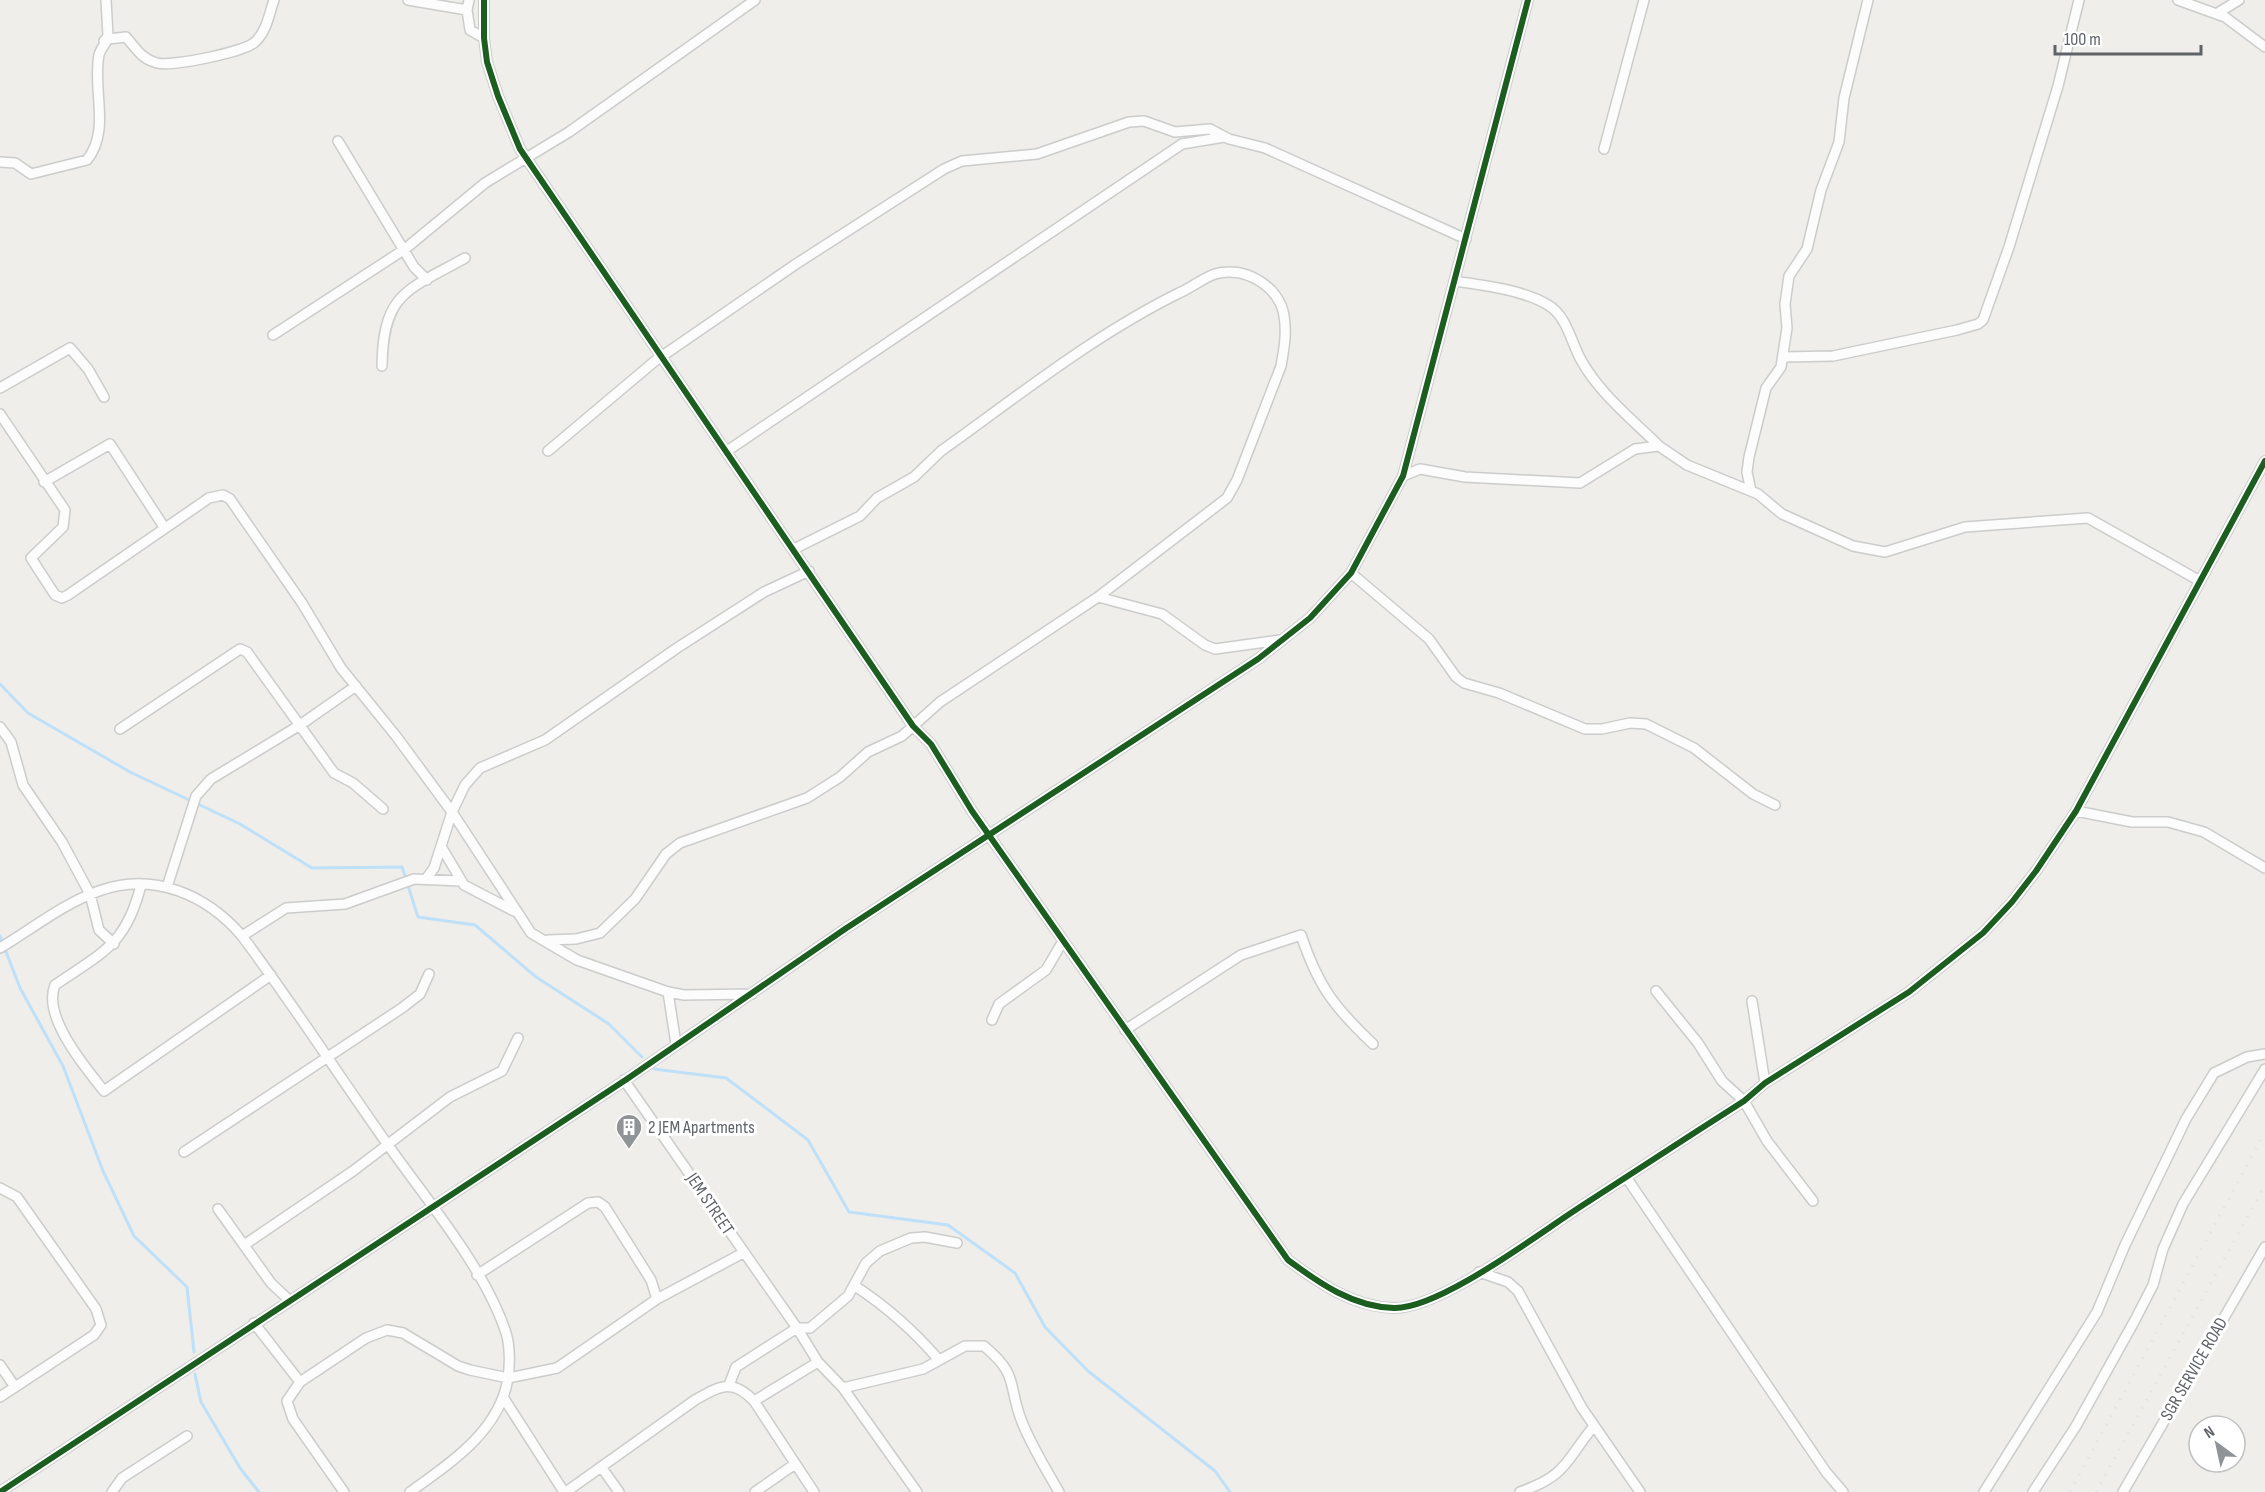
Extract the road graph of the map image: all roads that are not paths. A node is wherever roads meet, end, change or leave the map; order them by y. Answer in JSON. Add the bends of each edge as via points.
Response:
{"nodes":[{"id":1,"x":106,"y":0,"type":"edge"},
{"id":2,"x":274,"y":0,"type":"edge"},
{"id":3,"x":408,"y":0,"type":"edge"},
{"id":4,"x":484,"y":0,"type":"edge"},
{"id":5,"x":755,"y":0,"type":"edge"},
{"id":6,"x":1528,"y":0,"type":"edge"},
{"id":7,"x":1644,"y":0,"type":"edge"},
{"id":8,"x":1868,"y":0,"type":"edge"},
{"id":9,"x":2079,"y":0,"type":"edge"},
{"id":10,"x":2178,"y":0,"type":"edge"},
{"id":11,"x":2239,"y":0,"type":"edge"},
{"id":12,"x":468,"y":5,"type":"edge"},
{"id":13,"x":2216,"y":14,"type":"junction"},
{"id":14,"x":484,"y":38,"type":"junction"},
{"id":15,"x":2265,"y":47,"type":"edge"},
{"id":16,"x":98,"y":134,"type":"junction"},
{"id":17,"x":1224,"y":137,"type":"junction"},
{"id":18,"x":339,"y":141,"type":"dead end"},
{"id":19,"x":1604,"y":149,"type":"dead end"},
{"id":20,"x":526,"y":158,"type":"junction"},
{"id":21,"x":0,"y":162,"type":"edge"},
{"id":22,"x":1466,"y":239,"type":"junction"},
{"id":23,"x":405,"y":249,"type":"junction"},
{"id":24,"x":465,"y":258,"type":"dead end"},
{"id":25,"x":426,"y":280,"type":"junction"},
{"id":26,"x":1454,"y":281,"type":"junction"},
{"id":27,"x":273,"y":334,"type":"dead end"},
{"id":28,"x":663,"y":357,"type":"junction"},
{"id":29,"x":1783,"y":357,"type":"junction"},
{"id":30,"x":382,"y":366,"type":"dead end"},
{"id":31,"x":0,"y":388,"type":"edge"},
{"id":32,"x":104,"y":397,"type":"dead end"},
{"id":33,"x":0,"y":414,"type":"edge"},
{"id":34,"x":1659,"y":446,"type":"junction"},
{"id":35,"x":548,"y":451,"type":"dead end"},
{"id":36,"x":727,"y":451,"type":"junction"},
{"id":37,"x":2265,"y":461,"type":"edge"},
{"id":38,"x":1402,"y":477,"type":"junction"},
{"id":39,"x":44,"y":482,"type":"junction"},
{"id":40,"x":1751,"y":490,"type":"junction"},
{"id":41,"x":164,"y":527,"type":"junction"},
{"id":42,"x":795,"y":549,"type":"junction"},
{"id":43,"x":808,"y":571,"type":"junction"},
{"id":44,"x":1351,"y":573,"type":"junction"},
{"id":45,"x":2200,"y":581,"type":"junction"},
{"id":46,"x":1098,"y":597,"type":"junction"},
{"id":47,"x":1283,"y":640,"type":"junction"},
{"id":48,"x":356,"y":686,"type":"junction"},
{"id":49,"x":300,"y":725,"type":"junction"},
{"id":50,"x":913,"y":726,"type":"junction"},
{"id":51,"x":0,"y":727,"type":"edge"},
{"id":52,"x":120,"y":729,"type":"dead end"},
{"id":53,"x":1775,"y":805,"type":"dead end"},
{"id":54,"x":382,"y":809,"type":"dead end"},
{"id":55,"x":2076,"y":811,"type":"junction"},
{"id":56,"x":452,"y":812,"type":"junction"},
{"id":57,"x":990,"y":836,"type":"junction"},
{"id":58,"x":442,"y":848,"type":"junction"},
{"id":59,"x":2265,"y":868,"type":"edge"},
{"id":60,"x":426,"y":879,"type":"junction"},
{"id":61,"x":461,"y":881,"type":"junction"},
{"id":62,"x":141,"y":885,"type":"junction"},
{"id":63,"x":167,"y":887,"type":"junction"},
{"id":64,"x":90,"y":894,"type":"junction"},
{"id":65,"x":515,"y":912,"type":"junction"},
{"id":66,"x":242,"y":936,"type":"junction"},
{"id":67,"x":548,"y":940,"type":"junction"},
{"id":68,"x":1063,"y":941,"type":"junction"},
{"id":69,"x":114,"y":944,"type":"junction"},
{"id":70,"x":0,"y":948,"type":"edge"},
{"id":71,"x":429,"y":974,"type":"dead end"},
{"id":72,"x":271,"y":975,"type":"junction"},
{"id":73,"x":1656,"y":991,"type":"dead end"},
{"id":74,"x":668,"y":992,"type":"junction"},
{"id":75,"x":752,"y":994,"type":"junction"},
{"id":76,"x":1752,"y":1001,"type":"dead end"},
{"id":77,"x":992,"y":1020,"type":"dead end"},
{"id":78,"x":1125,"y":1030,"type":"junction"},
{"id":79,"x":518,"y":1038,"type":"dead end"},
{"id":80,"x":676,"y":1044,"type":"junction"},
{"id":81,"x":1373,"y":1044,"type":"dead end"},
{"id":82,"x":2265,"y":1054,"type":"edge"},
{"id":83,"x":328,"y":1056,"type":"junction"},
{"id":84,"x":2265,"y":1069,"type":"edge"},
{"id":85,"x":624,"y":1080,"type":"junction"},
{"id":86,"x":1764,"y":1083,"type":"junction"},
{"id":87,"x":1744,"y":1101,"type":"junction"},
{"id":88,"x":388,"y":1145,"type":"junction"},
{"id":89,"x":184,"y":1152,"type":"dead end"},
{"id":90,"x":1626,"y":1177,"type":"junction"},
{"id":91,"x":0,"y":1188,"type":"edge"},
{"id":92,"x":1813,"y":1201,"type":"dead end"},
{"id":93,"x":432,"y":1204,"type":"junction"},
{"id":94,"x":218,"y":1209,"type":"dead end"},
{"id":95,"x":957,"y":1243,"type":"dead end"},
{"id":96,"x":243,"y":1245,"type":"junction"},
{"id":97,"x":2265,"y":1247,"type":"edge"},
{"id":98,"x":743,"y":1253,"type":"junction"},
{"id":99,"x":1479,"y":1272,"type":"junction"},
{"id":100,"x":477,"y":1275,"type":"junction"},
{"id":101,"x":855,"y":1286,"type":"junction"},
{"id":102,"x":657,"y":1299,"type":"junction"},
{"id":103,"x":289,"y":1300,"type":"junction"},
{"id":104,"x":255,"y":1323,"type":"junction"},
{"id":105,"x":797,"y":1328,"type":"junction"},
{"id":106,"x":939,"y":1360,"type":"junction"},
{"id":107,"x":818,"y":1362,"type":"junction"},
{"id":108,"x":0,"y":1365,"type":"edge"},
{"id":109,"x":508,"y":1378,"type":"junction"},
{"id":110,"x":300,"y":1382,"type":"junction"},
{"id":111,"x":729,"y":1385,"type":"junction"},
{"id":112,"x":15,"y":1387,"type":"junction"},
{"id":113,"x":843,"y":1388,"type":"junction"},
{"id":114,"x":0,"y":1397,"type":"edge"},
{"id":115,"x":503,"y":1397,"type":"junction"},
{"id":116,"x":754,"y":1401,"type":"junction"},
{"id":117,"x":1594,"y":1426,"type":"junction"},
{"id":118,"x":187,"y":1436,"type":"dead end"},
{"id":119,"x":795,"y":1464,"type":"junction"},
{"id":120,"x":602,"y":1468,"type":"junction"},
{"id":121,"x":423,"y":1482,"type":"junction"},
{"id":122,"x":0,"y":1491,"type":"edge"},
{"id":123,"x":112,"y":1492,"type":"edge"},
{"id":124,"x":344,"y":1492,"type":"edge"},
{"id":125,"x":410,"y":1492,"type":"edge"},
{"id":126,"x":430,"y":1492,"type":"edge"},
{"id":127,"x":565,"y":1492,"type":"edge"},
{"id":128,"x":619,"y":1492,"type":"edge"},
{"id":129,"x":755,"y":1492,"type":"edge"},
{"id":130,"x":814,"y":1492,"type":"edge"},
{"id":131,"x":916,"y":1492,"type":"edge"},
{"id":132,"x":1059,"y":1492,"type":"edge"},
{"id":133,"x":1520,"y":1492,"type":"edge"},
{"id":134,"x":1640,"y":1492,"type":"edge"},
{"id":135,"x":1843,"y":1492,"type":"edge"},
{"id":136,"x":1984,"y":1492,"type":"edge"},
{"id":137,"x":2033,"y":1492,"type":"edge"},
{"id":138,"x":2123,"y":1492,"type":"edge"}],
"edges":[{"from":1,"to":16,"type":"street","via":[[108,36],[98,52],[94,126]]},
{"from":2,"to":16,"type":"street","via":[[265,28],[255,43],[189,62],[158,64],[140,56],[126,37],[108,39],[99,55]]},
{"from":3,"to":12,"type":"street"},
{"from":4,"to":14,"type":"street"},
{"from":5,"to":20,"type":"street","via":[[569,132]]},
{"from":6,"to":22,"type":"street"},
{"from":7,"to":19,"type":"street"},
{"from":8,"to":29,"type":"street","via":[[1844,98],[1839,142],[1821,190],[1807,249],[1789,276]]},
{"from":9,"to":29,"type":"street","via":[[2058,87],[1983,320],[1957,330],[1833,356]]},
{"from":10,"to":13,"type":"street"},
{"from":11,"to":13,"type":"street"},
{"from":12,"to":14,"type":"street","via":[[470,30]]},
{"from":13,"to":15,"type":"street"},
{"from":14,"to":20,"type":"street","via":[[498,96]]},
{"from":16,"to":21,"type":"street","via":[[84,163],[31,174],[15,163]]},
{"from":17,"to":22,"type":"street","via":[[1265,148]]},
{"from":17,"to":28,"type":"street","via":[[1210,129],[1174,132],[1134,121],[1037,154],[954,163],[796,264]]},
{"from":17,"to":36,"type":"street","via":[[1182,144]]},
{"from":18,"to":23,"type":"street"},
{"from":20,"to":23,"type":"street","via":[[485,183]]},
{"from":20,"to":28,"type":"street"},
{"from":22,"to":26,"type":"street"},
{"from":23,"to":25,"type":"street","via":[[418,274]]},
{"from":23,"to":27,"type":"street"},
{"from":24,"to":25,"type":"street"},
{"from":25,"to":30,"type":"street","via":[[406,291],[393,306],[382,338]]},
{"from":26,"to":34,"type":"street","via":[[1513,292],[1549,305],[1562,320],[1595,379]]},
{"from":26,"to":38,"type":"street"},
{"from":28,"to":35,"type":"street"},
{"from":28,"to":36,"type":"street"},
{"from":29,"to":40,"type":"street","via":[[1780,369],[1764,392],[1747,472]]},
{"from":31,"to":32,"type":"street","via":[[70,348]]},
{"from":33,"to":39,"type":"street"},
{"from":34,"to":38,"type":"street","via":[[1639,447],[1580,483],[1465,477],[1420,469]]},
{"from":34,"to":40,"type":"street","via":[[1687,465]]},
{"from":36,"to":42,"type":"street"},
{"from":37,"to":45,"type":"street"},
{"from":38,"to":44,"type":"street"},
{"from":39,"to":41,"type":"street","via":[[110,444]]},
{"from":39,"to":41,"type":"street","via":[[65,510],[63,526],[31,558],[56,595],[63,598]]},
{"from":40,"to":45,"type":"street","via":[[1782,514],[1845,544],[1885,552],[1965,527],[2088,518]]},
{"from":41,"to":48,"type":"street","via":[[209,498],[223,495],[230,499]]},
{"from":42,"to":43,"type":"street"},
{"from":42,"to":46,"type":"street","via":[[860,516],[878,498],[914,477],[941,451],[1136,315],[1216,273],[1240,271],[1255,278],[1275,296],[1284,314],[1285,346],[1237,480],[1227,498]]},
{"from":43,"to":50,"type":"street"},
{"from":43,"to":56,"type":"street","via":[[764,592],[677,648],[559,732],[480,768],[465,785]]},
{"from":44,"to":47,"type":"street","via":[[1331,597]]},
{"from":44,"to":53,"type":"street","via":[[1429,639],[1464,683],[1499,693],[1585,729],[1646,724],[1694,748],[1753,794]]},
{"from":45,"to":55,"type":"street"},
{"from":46,"to":47,"type":"street","via":[[1162,614],[1215,648]]},
{"from":46,"to":50,"type":"street","via":[[940,702]]},
{"from":47,"to":57,"type":"street"},
{"from":48,"to":49,"type":"street"},
{"from":48,"to":56,"type":"street"},
{"from":49,"to":52,"type":"street","via":[[247,652],[240,649]]},
{"from":49,"to":54,"type":"street","via":[[334,772]]},
{"from":49,"to":63,"type":"street","via":[[203,786],[196,796]]},
{"from":50,"to":57,"type":"street","via":[[931,744]]},
{"from":50,"to":67,"type":"street","via":[[894,741],[868,752],[840,777],[795,804],[680,843],[666,854],[635,898],[600,933]]},
{"from":51,"to":64,"type":"street","via":[[11,742],[23,785],[62,842]]},
{"from":55,"to":59,"type":"street","via":[[2132,822],[2168,822],[2204,832]]},
{"from":55,"to":86,"type":"street","via":[[2036,871],[1983,933],[1909,992]]},
{"from":56,"to":58,"type":"street"},
{"from":56,"to":65,"type":"street"},
{"from":57,"to":68,"type":"street"},
{"from":57,"to":75,"type":"street"},
{"from":58,"to":60,"type":"street"},
{"from":58,"to":61,"type":"street"},
{"from":60,"to":61,"type":"street"},
{"from":60,"to":66,"type":"street","via":[[406,882],[345,904],[286,908]]},
{"from":61,"to":65,"type":"street"},
{"from":62,"to":63,"type":"street"},
{"from":62,"to":64,"type":"street","via":[[115,886]]},
{"from":62,"to":69,"type":"street","via":[[134,911]]},
{"from":63,"to":66,"type":"street","via":[[207,903]]},
{"from":64,"to":69,"type":"street","via":[[99,930]]},
{"from":64,"to":70,"type":"street"},
{"from":65,"to":67,"type":"street","via":[[531,933]]},
{"from":66,"to":72,"type":"street"},
{"from":67,"to":74,"type":"street","via":[[577,960]]},
{"from":68,"to":77,"type":"street","via":[[1046,970],[999,1004]]},
{"from":68,"to":78,"type":"street"},
{"from":69,"to":72,"type":"street","via":[[55,985],[51,996],[53,1015],[104,1091]]},
{"from":71,"to":83,"type":"street","via":[[420,994]]},
{"from":72,"to":83,"type":"street"},
{"from":73,"to":87,"type":"street","via":[[1698,1043],[1722,1082]]},
{"from":74,"to":75,"type":"street","via":[[695,996]]},
{"from":74,"to":80,"type":"street"},
{"from":75,"to":80,"type":"street"},
{"from":76,"to":86,"type":"street"},
{"from":78,"to":81,"type":"street","via":[[1241,955],[1301,935],[1313,972],[1342,1014]]},
{"from":78,"to":99,"type":"street","via":[[1288,1260],[1327,1289],[1394,1308],[1419,1304]]},
{"from":79,"to":88,"type":"street","via":[[502,1071],[450,1097]]},
{"from":80,"to":85,"type":"street"},
{"from":82,"to":136,"type":"street","via":[[2247,1057],[2214,1073],[2186,1119],[2097,1312]]},
{"from":83,"to":88,"type":"street"},
{"from":83,"to":89,"type":"street"},
{"from":84,"to":137,"type":"street","via":[[2183,1204],[2163,1249],[2153,1285],[2135,1320]]},
{"from":85,"to":93,"type":"street"},
{"from":85,"to":98,"type":"street","name":"JEM STREET"},
{"from":86,"to":87,"type":"street"},
{"from":87,"to":90,"type":"street"},
{"from":87,"to":92,"type":"street","via":[[1767,1141]]},
{"from":88,"to":93,"type":"street"},
{"from":88,"to":96,"type":"street"},
{"from":90,"to":99,"type":"street"},
{"from":90,"to":135,"type":"street"},
{"from":91,"to":112,"type":"street","via":[[17,1197],[101,1319],[94,1335]]},
{"from":93,"to":100,"type":"street"},
{"from":93,"to":103,"type":"street"},
{"from":94,"to":96,"type":"street"},
{"from":95,"to":101,"type":"street","via":[[925,1237],[900,1242],[871,1257]]},
{"from":96,"to":103,"type":"street"},
{"from":97,"to":138,"type":"street","name":"SGR SERVICE ROAD"},
{"from":98,"to":102,"type":"street"},
{"from":98,"to":105,"type":"street","name":"JEM STREET"},
{"from":99,"to":117,"type":"street","via":[[1508,1282],[1518,1291]]},
{"from":100,"to":102,"type":"street","via":[[588,1203],[598,1202],[648,1275]]},
{"from":100,"to":109,"type":"street","via":[[506,1332]]},
{"from":101,"to":105,"type":"street","via":[[817,1323],[810,1328]]},
{"from":101,"to":106,"type":"street","via":[[885,1307]]},
{"from":102,"to":109,"type":"street","via":[[557,1368]]},
{"from":103,"to":104,"type":"street"},
{"from":104,"to":110,"type":"street"},
{"from":104,"to":122,"type":"street"},
{"from":105,"to":107,"type":"street","name":"JEM STREET"},
{"from":105,"to":111,"type":"street","via":[[736,1367]]},
{"from":106,"to":113,"type":"street","via":[[923,1369]]},
{"from":106,"to":132,"type":"street","via":[[955,1350],[975,1345],[984,1346],[1005,1365],[1021,1420]]},
{"from":107,"to":113,"type":"street","name":"JEM STREET"},
{"from":107,"to":116,"type":"street"},
{"from":108,"to":112,"type":"street"},
{"from":109,"to":110,"type":"street","via":[[458,1366],[403,1333],[387,1330],[366,1338]]},
{"from":109,"to":115,"type":"street"},
{"from":110,"to":124,"type":"street","via":[[287,1401],[288,1408]]},
{"from":111,"to":116,"type":"street","via":[[742,1389]]},
{"from":111,"to":120,"type":"street","via":[[695,1400]]},
{"from":112,"to":114,"type":"street"},
{"from":113,"to":131,"type":"street","name":"JEM STREET"},
{"from":115,"to":121,"type":"street","via":[[482,1433]]},
{"from":115,"to":127,"type":"street"},
{"from":116,"to":119,"type":"street"},
{"from":117,"to":133,"type":"street","via":[[1566,1467],[1547,1481]]},
{"from":117,"to":134,"type":"street"},
{"from":118,"to":123,"type":"street","via":[[122,1478]]},
{"from":119,"to":129,"type":"street"},
{"from":119,"to":130,"type":"street"},
{"from":120,"to":127,"type":"street"},
{"from":120,"to":128,"type":"street"},
{"from":121,"to":125,"type":"street"},
{"from":121,"to":126,"type":"street"}]}
